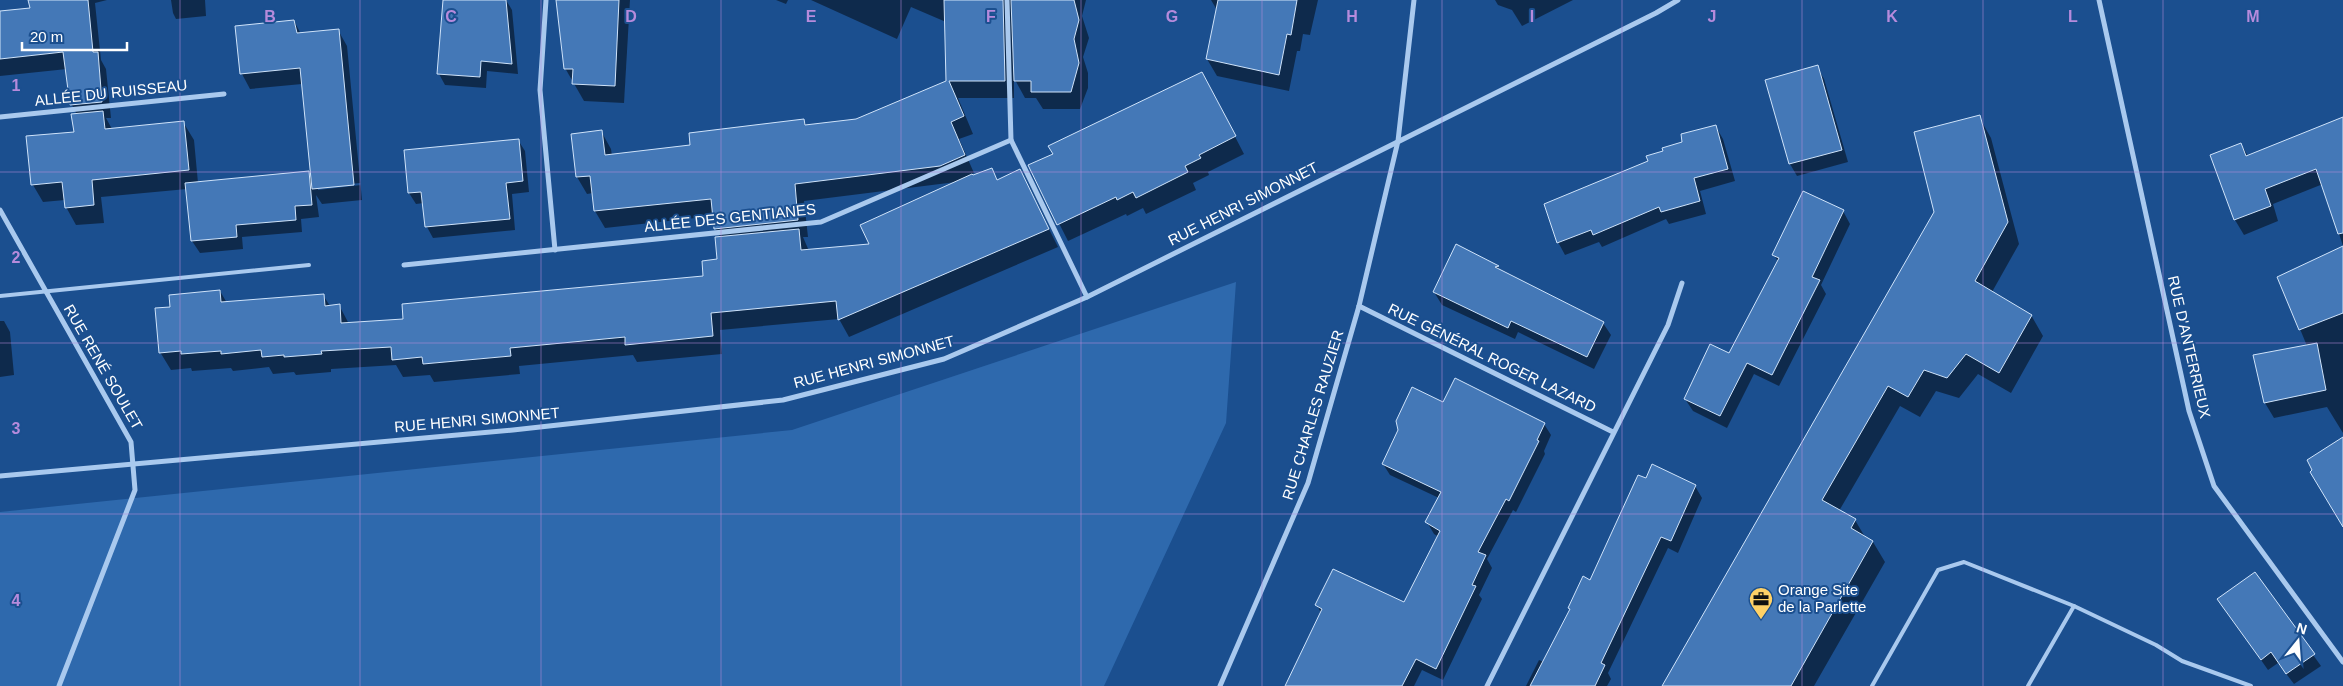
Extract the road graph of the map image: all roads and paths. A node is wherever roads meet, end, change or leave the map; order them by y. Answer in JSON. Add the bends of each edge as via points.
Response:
{"nodes":[{"id":1,"x":546,"y":0,"type":"edge"},
{"id":2,"x":1007,"y":0,"type":"edge"},
{"id":3,"x":1414,"y":0,"type":"edge"},
{"id":4,"x":1678,"y":0,"type":"edge"},
{"id":5,"x":2099,"y":0,"type":"edge"},
{"id":6,"x":224,"y":94,"type":"dead end"},
{"id":7,"x":0,"y":117,"type":"edge"},
{"id":8,"x":1011,"y":140,"type":"junction"},
{"id":9,"x":1398,"y":141,"type":"junction"},
{"id":10,"x":0,"y":210,"type":"edge"},
{"id":11,"x":555,"y":250,"type":"junction"},
{"id":12,"x":309,"y":265,"type":"dead end"},
{"id":13,"x":404,"y":265,"type":"dead end"},
{"id":14,"x":1682,"y":283,"type":"dead end"},
{"id":15,"x":46,"y":292,"type":"junction"},
{"id":16,"x":0,"y":296,"type":"edge"},
{"id":17,"x":1087,"y":297,"type":"junction"},
{"id":18,"x":1359,"y":306,"type":"junction"},
{"id":19,"x":1613,"y":432,"type":"junction"},
{"id":20,"x":133,"y":463,"type":"junction"},
{"id":21,"x":0,"y":476,"type":"edge"},
{"id":22,"x":2074,"y":606,"type":"junction"},
{"id":23,"x":2343,"y":662,"type":"edge"},
{"id":24,"x":59,"y":686,"type":"edge"},
{"id":25,"x":1220,"y":686,"type":"edge"},
{"id":26,"x":1487,"y":686,"type":"edge"},
{"id":27,"x":1872,"y":686,"type":"edge"},
{"id":28,"x":2028,"y":686,"type":"edge"},
{"id":29,"x":2251,"y":686,"type":"edge"}],
"edges":[{"from":1,"to":11,"type":"street","via":[[540,90]]},
{"from":2,"to":8,"type":"street"},
{"from":3,"to":9,"type":"street","name":"RUE CHARLES RAUZIER"},
{"from":4,"to":9,"type":"street","name":"RUE HENRI SIMONNET"},
{"from":5,"to":23,"type":"street","name":"RUE D'ANTERRIEUX","via":[[2189,411],[2214,486]]},
{"from":6,"to":7,"type":"street","name":"ALLÉE DU RUISSEAU"},
{"from":8,"to":11,"type":"street","name":"ALLÉE DES GENTIANES","via":[[821,222]]},
{"from":8,"to":17,"type":"street"},
{"from":9,"to":17,"type":"street","name":"RUE HENRI SIMONNET"},
{"from":9,"to":18,"type":"street","name":"RUE CHARLES RAUZIER"},
{"from":10,"to":15,"type":"street","name":"RUE RENÉ SOULET"},
{"from":11,"to":13,"type":"street","name":"ALLÉE DES GENTIANES"},
{"from":12,"to":15,"type":"lane"},
{"from":14,"to":19,"type":"street","via":[[1668,325]]},
{"from":15,"to":16,"type":"lane"},
{"from":15,"to":20,"type":"street","name":"RUE RENÉ SOULET","via":[[131,442]]},
{"from":17,"to":20,"type":"street","name":"RUE HENRI SIMONNET","via":[[944,359],[783,400],[513,430]]},
{"from":18,"to":19,"type":"street","name":"RUE GÉNÉRAL ROGER LAZARD"},
{"from":18,"to":25,"type":"street","name":"RUE CHARLES RAUZIER","via":[[1308,483]]},
{"from":19,"to":26,"type":"street"},
{"from":20,"to":21,"type":"street","name":"RUE HENRI SIMONNET"},
{"from":20,"to":24,"type":"street","name":"RUE RENÉ SOULET","via":[[135,490]]},
{"from":22,"to":27,"type":"lane","via":[[1964,562],[1938,570]]},
{"from":22,"to":28,"type":"lane"},
{"from":22,"to":29,"type":"lane","via":[[2182,660]]}]}
